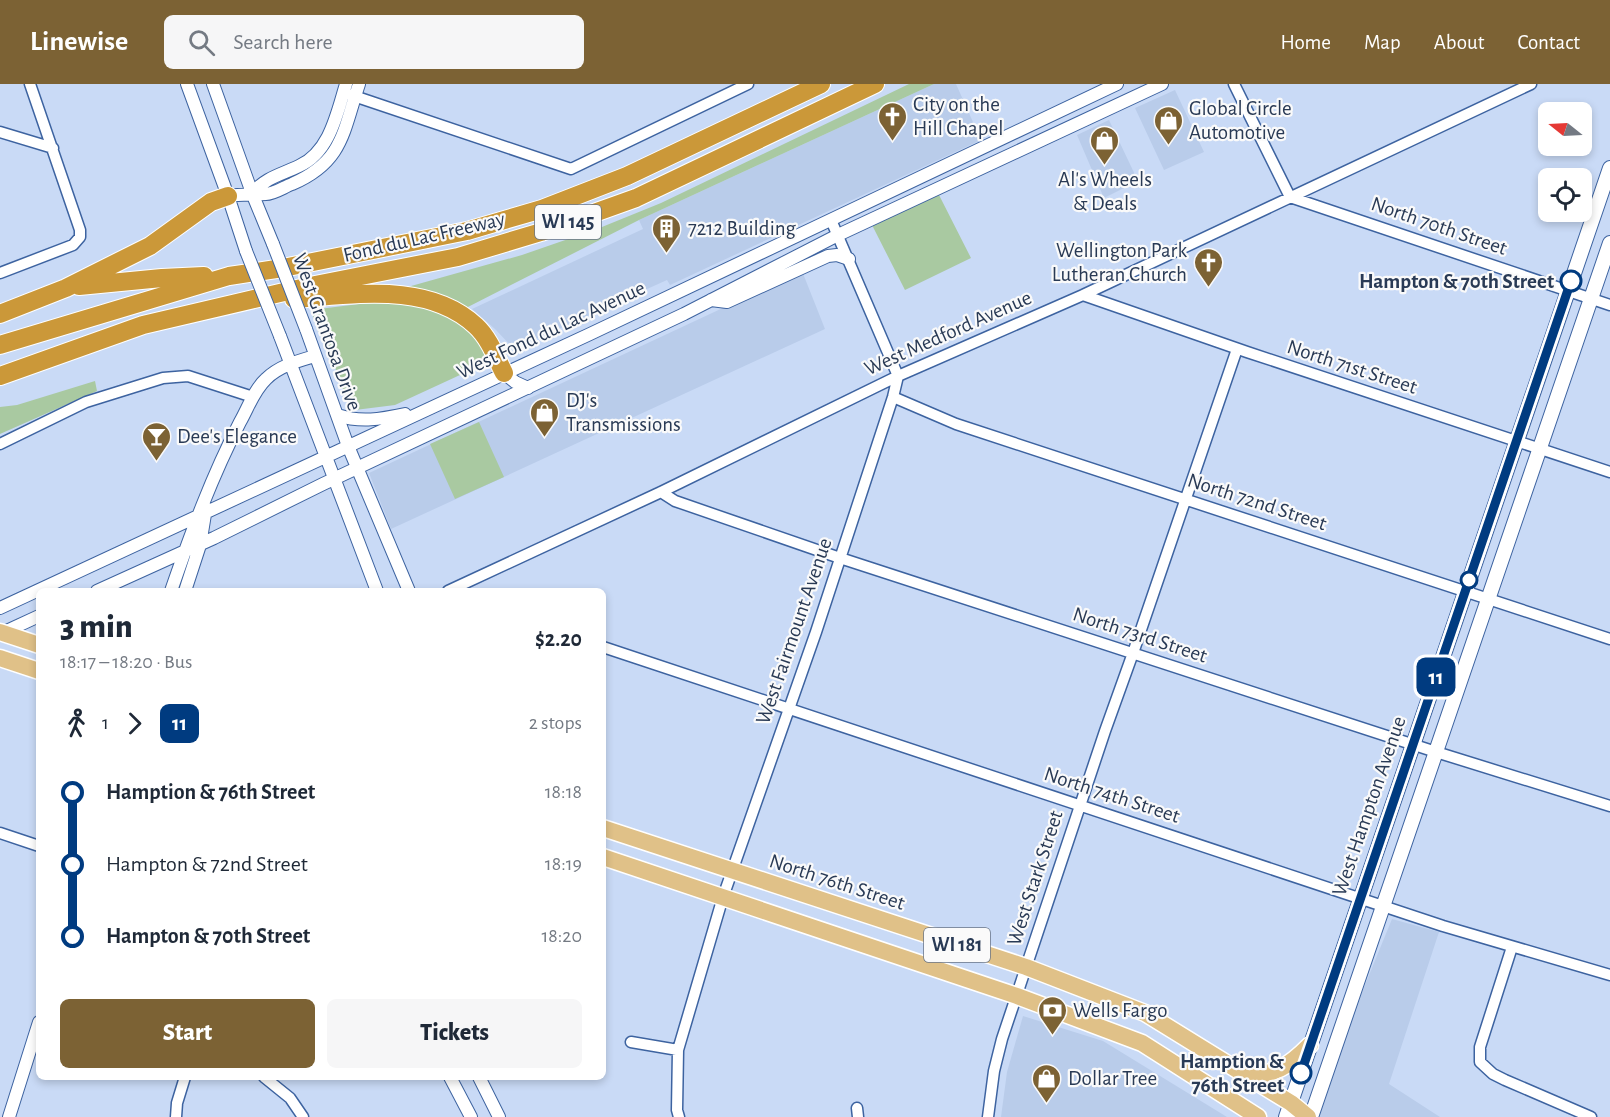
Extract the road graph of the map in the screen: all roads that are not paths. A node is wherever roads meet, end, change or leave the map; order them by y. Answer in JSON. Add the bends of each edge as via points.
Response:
{"nodes":[{"id":1,"x":30,"y":84,"type":"edge"},
{"id":2,"x":187,"y":84,"type":"edge"},
{"id":3,"x":213,"y":84,"type":"edge"},
{"id":4,"x":748,"y":84,"type":"edge"},
{"id":5,"x":821,"y":84,"type":"edge"},
{"id":6,"x":875,"y":84,"type":"edge"},
{"id":7,"x":1116,"y":84,"type":"edge"},
{"id":8,"x":1162,"y":84,"type":"edge"},
{"id":9,"x":1234,"y":84,"type":"edge"},
{"id":10,"x":1532,"y":84,"type":"edge"},
{"id":11,"x":351,"y":89,"type":"edge"},
{"id":12,"x":0,"y":132,"type":"edge"},
{"id":13,"x":53,"y":148,"type":"junction"},
{"id":14,"x":1610,"y":168,"type":"edge"},
{"id":15,"x":252,"y":193,"type":"junction"},
{"id":16,"x":228,"y":196,"type":"junction"},
{"id":17,"x":1290,"y":197,"type":"junction"},
{"id":18,"x":831,"y":220,"type":"junction"},
{"id":19,"x":838,"y":235,"type":"junction"},
{"id":20,"x":1610,"y":243,"type":"edge"},
{"id":21,"x":849,"y":260,"type":"junction"},
{"id":22,"x":0,"y":273,"type":"edge"},
{"id":23,"x":229,"y":276,"type":"junction"},
{"id":24,"x":66,"y":288,"type":"junction"},
{"id":25,"x":1568,"y":290,"type":"junction"},
{"id":26,"x":1083,"y":295,"type":"junction"},
{"id":27,"x":1591,"y":299,"type":"junction"},
{"id":28,"x":711,"y":300,"type":"junction"},
{"id":29,"x":241,"y":302,"type":"junction"},
{"id":30,"x":1610,"y":305,"type":"edge"},
{"id":31,"x":0,"y":314,"type":"edge"},
{"id":32,"x":0,"y":345,"type":"edge"},
{"id":33,"x":1237,"y":349,"type":"junction"},
{"id":34,"x":315,"y":356,"type":"junction"},
{"id":35,"x":291,"y":363,"type":"junction"},
{"id":36,"x":504,"y":373,"type":"junction"},
{"id":37,"x":0,"y":376,"type":"edge"},
{"id":38,"x":898,"y":376,"type":"junction"},
{"id":39,"x":528,"y":388,"type":"junction"},
{"id":40,"x":893,"y":396,"type":"junction"},
{"id":41,"x":253,"y":397,"type":"junction"},
{"id":42,"x":432,"y":407,"type":"junction"},
{"id":43,"x":337,"y":415,"type":"junction"},
{"id":44,"x":1515,"y":441,"type":"junction"},
{"id":45,"x":0,"y":444,"type":"edge"},
{"id":46,"x":348,"y":446,"type":"junction"},
{"id":47,"x":1540,"y":449,"type":"junction"},
{"id":48,"x":326,"y":456,"type":"junction"},
{"id":49,"x":358,"y":469,"type":"junction"},
{"id":50,"x":1610,"y":472,"type":"edge"},
{"id":51,"x":334,"y":479,"type":"junction"},
{"id":52,"x":661,"y":492,"type":"junction"},
{"id":53,"x":1185,"y":498,"type":"junction"},
{"id":54,"x":201,"y":514,"type":"junction"},
{"id":55,"x":200,"y":545,"type":"junction"},
{"id":56,"x":184,"y":553,"type":"junction"},
{"id":57,"x":840,"y":558,"type":"junction"},
{"id":58,"x":43,"y":588,"type":"edge"},
{"id":59,"x":105,"y":588,"type":"edge"},
{"id":60,"x":172,"y":588,"type":"edge"},
{"id":61,"x":186,"y":588,"type":"edge"},
{"id":62,"x":376,"y":588,"type":"edge"},
{"id":63,"x":408,"y":588,"type":"edge"},
{"id":64,"x":455,"y":588,"type":"edge"},
{"id":65,"x":36,"y":591,"type":"edge"},
{"id":66,"x":1465,"y":591,"type":"junction"},
{"id":67,"x":1488,"y":599,"type":"junction"},
{"id":68,"x":0,"y":608,"type":"edge"},
{"id":69,"x":36,"y":617,"type":"edge"},
{"id":70,"x":1,"y":633,"type":"edge"},
{"id":71,"x":1610,"y":639,"type":"edge"},
{"id":72,"x":36,"y":644,"type":"edge"},
{"id":73,"x":606,"y":648,"type":"edge"},
{"id":74,"x":1133,"y":653,"type":"junction"},
{"id":75,"x":0,"y":658,"type":"edge"},
{"id":76,"x":36,"y":670,"type":"edge"},
{"id":77,"x":787,"y":709,"type":"junction"},
{"id":78,"x":1413,"y":745,"type":"junction"},
{"id":79,"x":1436,"y":752,"type":"junction"},
{"id":80,"x":1080,"y":805,"type":"junction"},
{"id":81,"x":1610,"y":806,"type":"edge"},
{"id":82,"x":606,"y":829,"type":"edge"},
{"id":83,"x":0,"y":833,"type":"edge"},
{"id":84,"x":36,"y":845,"type":"edge"},
{"id":85,"x":606,"y":858,"type":"edge"},
{"id":86,"x":733,"y":872,"type":"junction"},
{"id":87,"x":723,"y":897,"type":"junction"},
{"id":88,"x":1360,"y":898,"type":"junction"},
{"id":89,"x":1383,"y":906,"type":"junction"},
{"id":90,"x":1512,"y":947,"type":"junction"},
{"id":91,"x":1026,"y":967,"type":"junction"},
{"id":92,"x":1610,"y":975,"type":"edge"},
{"id":93,"x":1017,"y":996,"type":"junction"},
{"id":94,"x":36,"y":1032,"type":"edge"},
{"id":95,"x":631,"y":1042,"type":"dead end"},
{"id":96,"x":1311,"y":1045,"type":"junction"},
{"id":97,"x":678,"y":1050,"type":"junction"},
{"id":98,"x":1234,"y":1068,"type":"junction"},
{"id":99,"x":184,"y":1080,"type":"edge"},
{"id":100,"x":268,"y":1080,"type":"edge"},
{"id":101,"x":452,"y":1080,"type":"edge"},
{"id":102,"x":480,"y":1080,"type":"edge"},
{"id":103,"x":1288,"y":1110,"type":"edge"},
{"id":104,"x":9,"y":1117,"type":"edge"},
{"id":105,"x":176,"y":1117,"type":"edge"},
{"id":106,"x":303,"y":1117,"type":"edge"},
{"id":107,"x":471,"y":1117,"type":"edge"},
{"id":108,"x":499,"y":1117,"type":"edge"},
{"id":109,"x":679,"y":1117,"type":"edge"},
{"id":110,"x":988,"y":1117,"type":"edge"},
{"id":111,"x":1258,"y":1117,"type":"edge"},
{"id":112,"x":1309,"y":1117,"type":"edge"},
{"id":113,"x":1591,"y":1117,"type":"edge"}],
"edges":[{"from":1,"to":13,"type":"street"},
{"from":2,"to":16,"type":"street"},
{"from":3,"to":15,"type":"street","name":"West Grantosa Drive"},
{"from":4,"to":11,"type":"street","via":[[571,169]]},
{"from":5,"to":23,"type":"highway","name":"Fond du Lac Freeway","number":"WI 145","via":[[627,176],[542,210],[467,231]]},
{"from":6,"to":29,"type":"highway","name":"Fond du Lac Freeway","number":"WI 145","via":[[636,198],[541,232],[459,257]]},
{"from":7,"to":18,"type":"street","name":"West Fond du Lac Avenue"},
{"from":8,"to":19,"type":"street","name":"West Fond du Lac Avenue"},
{"from":9,"to":17,"type":"street"},
{"from":10,"to":17,"type":"street","name":"West Medford Avenue"},
{"from":11,"to":15,"type":"street","via":[[338,146],[329,160],[307,177],[268,194]]},
{"from":12,"to":13,"type":"street"},
{"from":13,"to":22,"type":"street","via":[[80,237],[73,245]]},
{"from":14,"to":25,"type":"main road","name":"West Hampton Avenue"},
{"from":15,"to":16,"type":"street"},
{"from":15,"to":34,"type":"street","name":"West Grantosa Drive","bridge":true},
{"from":16,"to":24,"type":"highway","via":[[211,202],[150,246]]},
{"from":16,"to":35,"type":"street","bridge":true},
{"from":17,"to":25,"type":"street","name":"North 70th Street"},
{"from":17,"to":26,"type":"street","name":"West Medford Avenue"},
{"from":18,"to":19,"type":"street"},
{"from":18,"to":36,"type":"street","name":"West Fond du Lac Avenue"},
{"from":19,"to":21,"type":"street"},
{"from":19,"to":28,"type":"street","name":"West Fond du Lac Avenue"},
{"from":20,"to":27,"type":"main road"},
{"from":21,"to":28,"type":"street","via":[[828,256],[727,302]]},
{"from":21,"to":38,"type":"street"},
{"from":23,"to":24,"type":"highway"},
{"from":23,"to":32,"type":"highway","name":"Fond du Lac Freeway","number":"WI 145"},
{"from":24,"to":31,"type":"highway"},
{"from":25,"to":27,"type":"street","name":"North 70th Street"},
{"from":25,"to":44,"type":"main road","name":"West Hampton Avenue"},
{"from":26,"to":33,"type":"street","name":"North 71st Street"},
{"from":26,"to":38,"type":"street","name":"West Medford Avenue"},
{"from":27,"to":30,"type":"street","name":"North 70th Street"},
{"from":27,"to":47,"type":"main road"},
{"from":28,"to":39,"type":"street","name":"West Fond du Lac Avenue"},
{"from":29,"to":36,"type":"highway","via":[[372,294],[423,298],[453,310],[476,326]]},
{"from":29,"to":37,"type":"highway","name":"Fond du Lac Freeway","number":"WI 145","via":[[142,326]]},
{"from":33,"to":44,"type":"street","name":"North 71st Street"},
{"from":33,"to":53,"type":"street","name":"West Stark Street"},
{"from":34,"to":35,"type":"street"},
{"from":34,"to":43,"type":"street","name":"West Grantosa Drive"},
{"from":35,"to":41,"type":"street","via":[[264,380]]},
{"from":35,"to":48,"type":"street"},
{"from":36,"to":39,"type":"street"},
{"from":36,"to":42,"type":"street","name":"West Fond du Lac Avenue"},
{"from":38,"to":40,"type":"street","name":"West Fairmount Avenue"},
{"from":38,"to":52,"type":"street","name":"West Medford Avenue"},
{"from":39,"to":49,"type":"street","name":"West Fond du Lac Avenue"},
{"from":40,"to":53,"type":"street","name":"North 72nd Street","via":[[956,424]]},
{"from":40,"to":57,"type":"street","name":"West Fairmount Avenue"},
{"from":41,"to":45,"type":"street","via":[[188,376],[163,378],[86,402]]},
{"from":41,"to":54,"type":"street","via":[[223,454]]},
{"from":42,"to":43,"type":"street","via":[[383,419],[355,420]]},
{"from":42,"to":46,"type":"street","name":"West Fond du Lac Avenue"},
{"from":43,"to":46,"type":"street","name":"West Grantosa Drive"},
{"from":44,"to":47,"type":"street","name":"North 71st Street"},
{"from":44,"to":66,"type":"main road","name":"West Hampton Avenue"},
{"from":46,"to":48,"type":"street","name":"West Fond du Lac Avenue"},
{"from":46,"to":49,"type":"street","name":"West Grantosa Drive"},
{"from":47,"to":50,"type":"street","name":"North 71st Street"},
{"from":47,"to":67,"type":"main road"},
{"from":48,"to":51,"type":"street"},
{"from":48,"to":54,"type":"street","name":"West Fond du Lac Avenue"},
{"from":49,"to":51,"type":"street","name":"West Fond du Lac Avenue"},
{"from":49,"to":63,"type":"street","name":"West Grantosa Drive"},
{"from":51,"to":55,"type":"street","name":"West Fond du Lac Avenue"},
{"from":51,"to":62,"type":"street"},
{"from":52,"to":57,"type":"street","name":"North 73rd Street","via":[[675,501]]},
{"from":52,"to":64,"type":"street","name":"West Medford Avenue"},
{"from":53,"to":66,"type":"street","name":"North 72nd Street"},
{"from":53,"to":74,"type":"street","name":"West Stark Street"},
{"from":54,"to":55,"type":"street"},
{"from":54,"to":56,"type":"street"},
{"from":54,"to":58,"type":"street","name":"West Fond du Lac Avenue"},
{"from":55,"to":56,"type":"street","name":"West Fond du Lac Avenue"},
{"from":55,"to":61,"type":"street"},
{"from":56,"to":59,"type":"street","name":"West Fond du Lac Avenue"},
{"from":56,"to":60,"type":"street"},
{"from":57,"to":74,"type":"street","name":"North 73rd Street"},
{"from":57,"to":77,"type":"street","name":"West Fairmount Avenue"},
{"from":65,"to":68,"type":"street","name":"West Fond du Lac Avenue"},
{"from":66,"to":67,"type":"street","name":"North 72nd Street"},
{"from":66,"to":78,"type":"main road","name":"West Hampton Avenue"},
{"from":67,"to":71,"type":"street","name":"North 72nd Street"},
{"from":67,"to":79,"type":"main road"},
{"from":69,"to":70,"type":"street"},
{"from":70,"to":72,"type":"main road"},
{"from":73,"to":77,"type":"street","name":"North 74th Street"},
{"from":74,"to":78,"type":"street","name":"North 73rd Street"},
{"from":74,"to":80,"type":"street","name":"West Stark Street"},
{"from":75,"to":76,"type":"main road"},
{"from":77,"to":80,"type":"street","name":"North 74th Street"},
{"from":77,"to":86,"type":"street","name":"West Fairmount Avenue"},
{"from":78,"to":79,"type":"street","name":"North 73rd Street"},
{"from":78,"to":88,"type":"main road","name":"West Hampton Avenue"},
{"from":79,"to":81,"type":"street","name":"North 73rd Street"},
{"from":79,"to":89,"type":"main road"},
{"from":80,"to":88,"type":"street","name":"North 74th Street"},
{"from":80,"to":91,"type":"street","name":"West Stark Street"},
{"from":82,"to":86,"type":"main road","name":"North 76th Street","number":"WI 181"},
{"from":83,"to":84,"type":"street"},
{"from":85,"to":87,"type":"main road","number":"WI 181"},
{"from":86,"to":87,"type":"street","name":"West Fairmount Avenue"},
{"from":86,"to":91,"type":"main road","name":"North 76th Street","number":"WI 181"},
{"from":87,"to":93,"type":"main road","number":"WI 181"},
{"from":87,"to":97,"type":"street","name":"West Fairmount Avenue"},
{"from":88,"to":89,"type":"street","name":"North 74th Street"},
{"from":88,"to":96,"type":"main road","name":"West Hampton Avenue"},
{"from":89,"to":90,"type":"street","name":"North 74th Street"},
{"from":89,"to":112,"type":"main road"},
{"from":90,"to":92,"type":"street","name":"North 74th Street"},
{"from":90,"to":113,"type":"street","via":[[1480,1047],[1480,1062],[1505,1080]]},
{"from":91,"to":93,"type":"street","name":"West Stark Street"},
{"from":91,"to":98,"type":"main road","name":"North 76th Street","number":"WI 181","via":[[1145,1013]]},
{"from":93,"to":110,"type":"street","name":"West Stark Street","via":[[994,1071]]},
{"from":93,"to":111,"type":"main road","number":"WI 181","via":[[1142,1043]]},
{"from":94,"to":104,"type":"street"},
{"from":95,"to":97,"type":"street"},
{"from":96,"to":98,"type":"main road","via":[[1289,1065],[1271,1073],[1254,1074]]},
{"from":96,"to":103,"type":"main road","name":"West Hampton Avenue"},
{"from":97,"to":109,"type":"street","name":"West Fairmount Avenue"},
{"from":98,"to":103,"type":"main road","name":"North 76th Street","number":"WI 181"},
{"from":99,"to":105,"type":"street"},
{"from":100,"to":106,"type":"street","via":[[290,1098]]},
{"from":101,"to":107,"type":"street"},
{"from":102,"to":108,"type":"street"},
{"from":103,"to":112,"type":"main road","name":"North 76th Street","number":"WI 181"}]}
